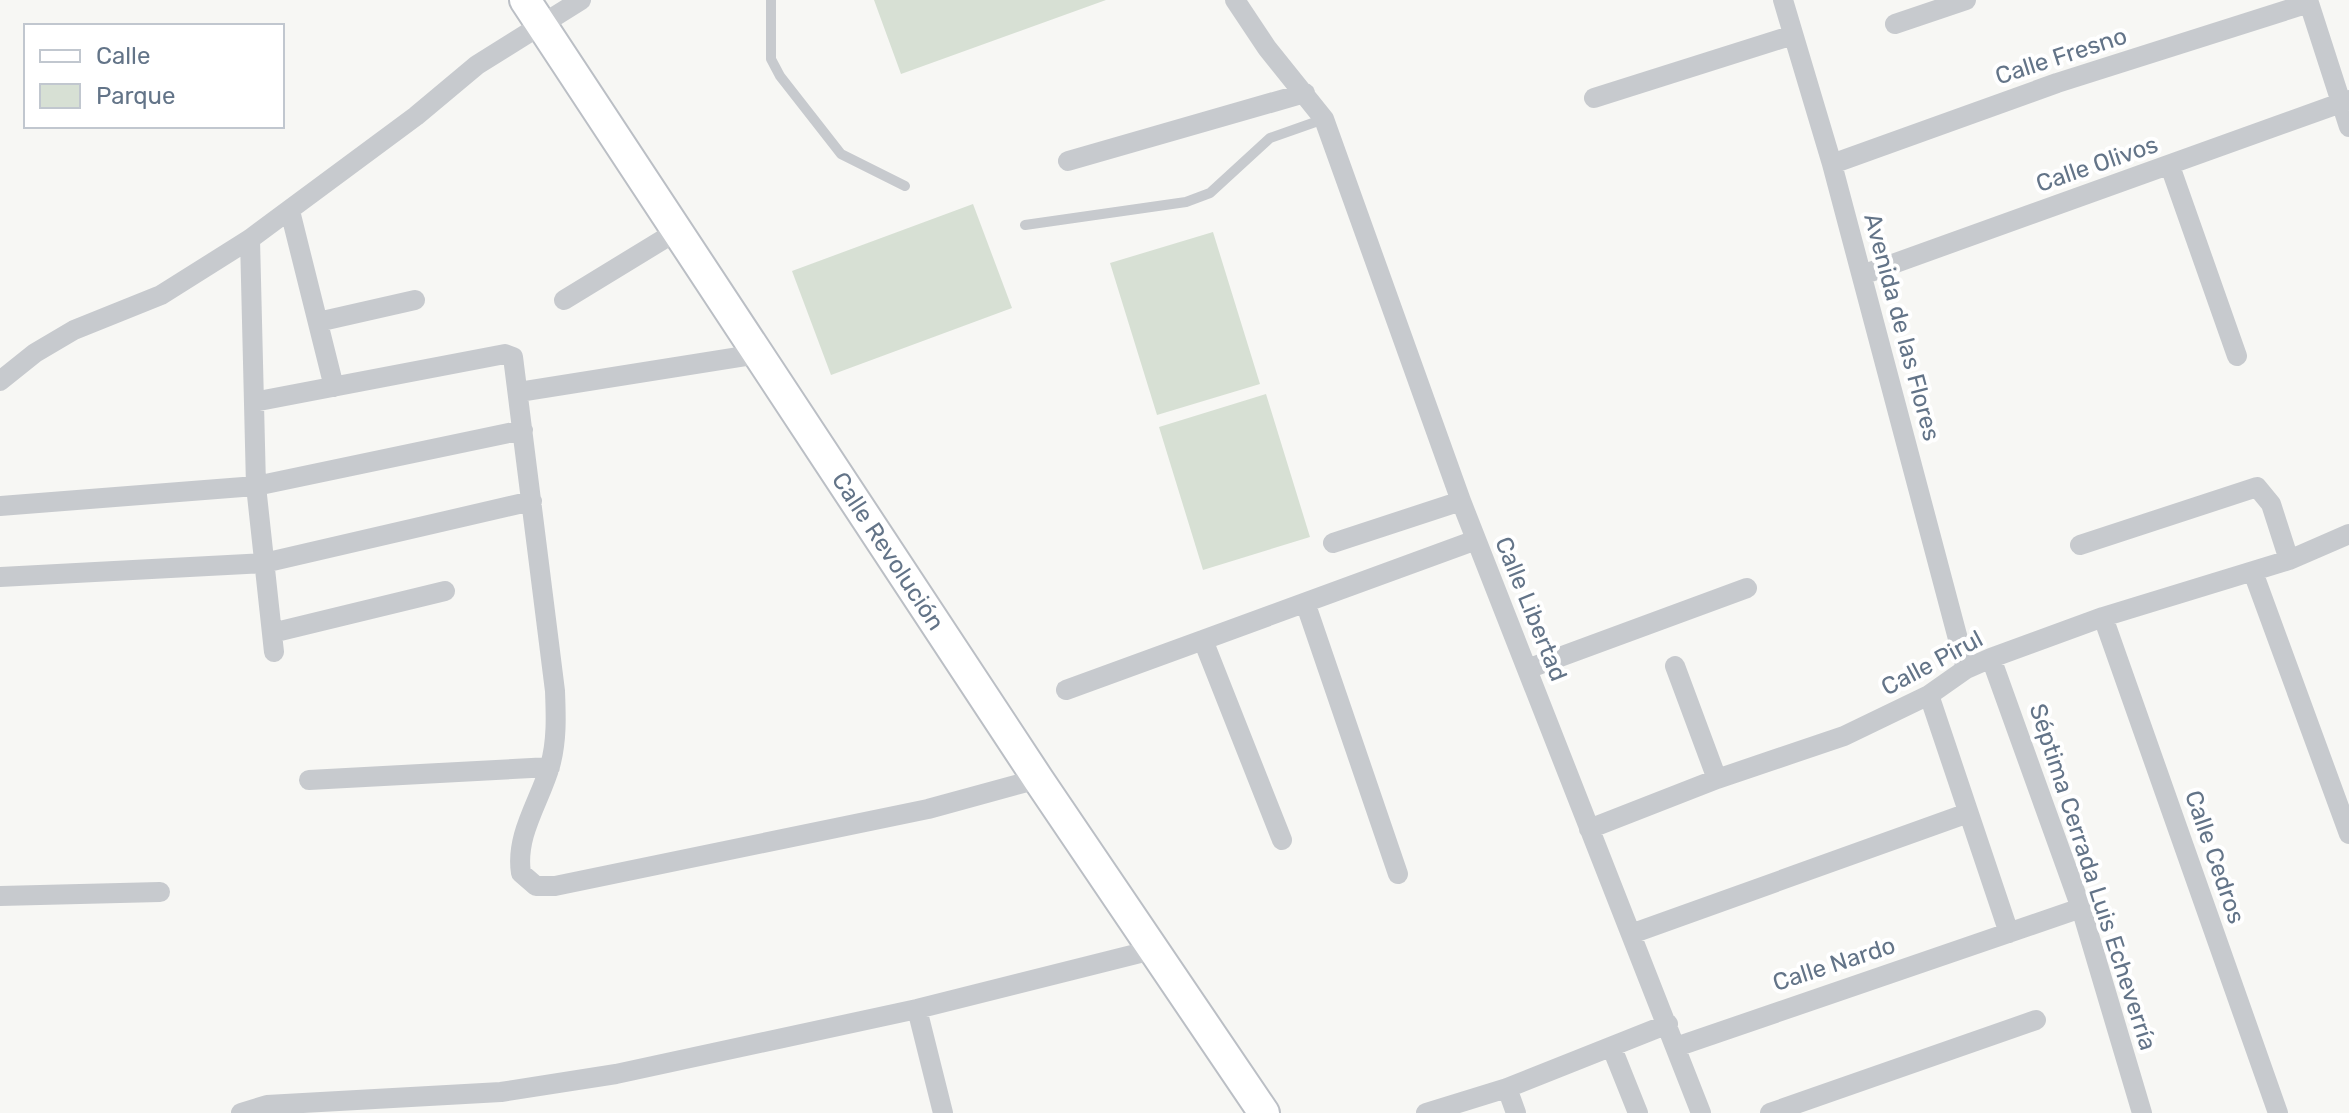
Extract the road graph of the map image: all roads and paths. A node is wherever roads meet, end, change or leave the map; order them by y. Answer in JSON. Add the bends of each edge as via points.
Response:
{"nodes":[{"id":1,"x":525,"y":0,"type":"edge"},
{"id":2,"x":581,"y":0,"type":"edge"},
{"id":3,"x":771,"y":0,"type":"edge"},
{"id":4,"x":1235,"y":0,"type":"edge"},
{"id":5,"x":1783,"y":0,"type":"edge"},
{"id":6,"x":1966,"y":0,"type":"edge"},
{"id":7,"x":2308,"y":2,"type":"edge"},
{"id":8,"x":1895,"y":24,"type":"dead end"},
{"id":9,"x":542,"y":26,"type":"junction"},
{"id":10,"x":1793,"y":35,"type":"junction"},
{"id":11,"x":1305,"y":93,"type":"junction"},
{"id":12,"x":1594,"y":98,"type":"dead end"},
{"id":13,"x":2345,"y":101,"type":"edge"},
{"id":14,"x":1324,"y":119,"type":"junction"},
{"id":15,"x":2349,"y":127,"type":"edge"},
{"id":16,"x":1068,"y":161,"type":"dead end"},
{"id":17,"x":1832,"y":164,"type":"junction"},
{"id":18,"x":2170,"y":166,"type":"junction"},
{"id":19,"x":905,"y":186,"type":"dead end"},
{"id":20,"x":290,"y":211,"type":"junction"},
{"id":21,"x":1025,"y":225,"type":"dead end"},
{"id":22,"x":677,"y":231,"type":"junction"},
{"id":23,"x":250,"y":239,"type":"junction"},
{"id":24,"x":1862,"y":275,"type":"junction"},
{"id":25,"x":415,"y":300,"type":"dead end"},
{"id":26,"x":564,"y":300,"type":"dead end"},
{"id":27,"x":318,"y":322,"type":"junction"},
{"id":28,"x":758,"y":354,"type":"junction"},
{"id":29,"x":2237,"y":356,"type":"dead end"},
{"id":30,"x":0,"y":381,"type":"edge"},
{"id":31,"x":334,"y":387,"type":"junction"},
{"id":32,"x":519,"y":392,"type":"junction"},
{"id":33,"x":254,"y":402,"type":"junction"},
{"id":34,"x":523,"y":430,"type":"junction"},
{"id":35,"x":256,"y":486,"type":"junction"},
{"id":36,"x":532,"y":501,"type":"junction"},
{"id":37,"x":1461,"y":501,"type":"junction"},
{"id":38,"x":0,"y":506,"type":"edge"},
{"id":39,"x":2349,"y":534,"type":"edge"},
{"id":40,"x":1476,"y":540,"type":"junction"},
{"id":41,"x":1333,"y":543,"type":"dead end"},
{"id":42,"x":2080,"y":545,"type":"dead end"},
{"id":43,"x":2289,"y":560,"type":"junction"},
{"id":44,"x":264,"y":563,"type":"junction"},
{"id":45,"x":2253,"y":572,"type":"junction"},
{"id":46,"x":0,"y":577,"type":"edge"},
{"id":47,"x":1747,"y":588,"type":"dead end"},
{"id":48,"x":445,"y":591,"type":"dead end"},
{"id":49,"x":1306,"y":605,"type":"junction"},
{"id":50,"x":2103,"y":617,"type":"junction"},
{"id":51,"x":1203,"y":640,"type":"junction"},
{"id":52,"x":1991,"y":658,"type":"junction"},
{"id":53,"x":1675,"y":666,"type":"dead end"},
{"id":54,"x":1527,"y":669,"type":"junction"},
{"id":55,"x":1966,"y":669,"type":"junction"},
{"id":56,"x":1066,"y":690,"type":"dead end"},
{"id":57,"x":1929,"y":695,"type":"junction"},
{"id":58,"x":550,"y":767,"type":"junction"},
{"id":59,"x":1038,"y":779,"type":"junction"},
{"id":60,"x":1717,"y":779,"type":"junction"},
{"id":61,"x":309,"y":780,"type":"dead end"},
{"id":62,"x":1968,"y":813,"type":"junction"},
{"id":63,"x":1589,"y":829,"type":"junction"},
{"id":64,"x":2349,"y":834,"type":"edge"},
{"id":65,"x":1282,"y":840,"type":"dead end"},
{"id":66,"x":1398,"y":874,"type":"dead end"},
{"id":67,"x":160,"y":892,"type":"dead end"},
{"id":68,"x":0,"y":896,"type":"edge"},
{"id":69,"x":2081,"y":908,"type":"junction"},
{"id":70,"x":2009,"y":933,"type":"junction"},
{"id":71,"x":1631,"y":934,"type":"junction"},
{"id":72,"x":1152,"y":950,"type":"junction"},
{"id":73,"x":917,"y":1009,"type":"junction"},
{"id":74,"x":2036,"y":1020,"type":"dead end"},
{"id":75,"x":1668,"y":1024,"type":"junction"},
{"id":76,"x":1676,"y":1047,"type":"junction"},
{"id":77,"x":1612,"y":1048,"type":"junction"},
{"id":78,"x":1507,"y":1088,"type":"junction"},
{"id":79,"x":241,"y":1113,"type":"edge"},
{"id":80,"x":943,"y":1113,"type":"edge"},
{"id":81,"x":1264,"y":1113,"type":"edge"},
{"id":82,"x":1426,"y":1113,"type":"edge"},
{"id":83,"x":1516,"y":1113,"type":"edge"},
{"id":84,"x":1638,"y":1113,"type":"edge"},
{"id":85,"x":1701,"y":1113,"type":"edge"},
{"id":86,"x":1770,"y":1113,"type":"edge"},
{"id":87,"x":2142,"y":1113,"type":"edge"},
{"id":88,"x":2278,"y":1113,"type":"edge"}],
"edges":[{"from":1,"to":9,"type":"street","name":"Calle Revolución"},
{"from":2,"to":9,"type":"street"},
{"from":3,"to":19,"type":"lane","via":[[771,59],[780,76],[841,154]]},
{"from":4,"to":11,"type":"street"},
{"from":5,"to":10,"type":"street","name":"Avenida de las Flores"},
{"from":6,"to":8,"type":"street"},
{"from":7,"to":13,"type":"street"},
{"from":7,"to":17,"type":"street","name":"Calle Fresno","via":[[2057,83]]},
{"from":9,"to":20,"type":"street","via":[[477,65]]},
{"from":9,"to":22,"type":"street","name":"Calle Revolución"},
{"from":10,"to":12,"type":"street"},
{"from":10,"to":17,"type":"street","name":"Avenida de las Flores"},
{"from":11,"to":14,"type":"street"},
{"from":11,"to":16,"type":"street"},
{"from":13,"to":15,"type":"street"},
{"from":13,"to":18,"type":"street","name":"Calle Olivos"},
{"from":14,"to":21,"type":"lane","via":[[1270,138],[1210,193],[1186,202]]},
{"from":14,"to":37,"type":"street","name":"Calle Libertad"},
{"from":17,"to":24,"type":"street","name":"Avenida de las Flores"},
{"from":18,"to":24,"type":"street","name":"Calle Olivos"},
{"from":18,"to":29,"type":"street"},
{"from":20,"to":23,"type":"street"},
{"from":20,"to":27,"type":"street"},
{"from":22,"to":26,"type":"street"},
{"from":22,"to":28,"type":"street","name":"Calle Revolución"},
{"from":23,"to":30,"type":"street","via":[[161,295],[74,330]]},
{"from":23,"to":33,"type":"street"},
{"from":24,"to":55,"type":"street","name":"Avenida de las Flores"},
{"from":25,"to":27,"type":"street"},
{"from":27,"to":31,"type":"street"},
{"from":28,"to":32,"type":"street"},
{"from":28,"to":59,"type":"street","name":"Calle Revolución"},
{"from":31,"to":32,"type":"street","via":[[505,354],[515,364]]},
{"from":31,"to":33,"type":"street"},
{"from":32,"to":34,"type":"street"},
{"from":33,"to":35,"type":"street"},
{"from":34,"to":35,"type":"street"},
{"from":34,"to":36,"type":"street"},
{"from":35,"to":38,"type":"street"},
{"from":35,"to":44,"type":"street"},
{"from":36,"to":44,"type":"street"},
{"from":36,"to":58,"type":"street","via":[[555,691]]},
{"from":37,"to":40,"type":"street","name":"Calle Libertad"},
{"from":37,"to":41,"type":"street"},
{"from":39,"to":43,"type":"street","name":"Calle Pirul"},
{"from":40,"to":49,"type":"street"},
{"from":40,"to":54,"type":"street","name":"Calle Libertad"},
{"from":42,"to":43,"type":"street","via":[[2257,487],[2271,504]]},
{"from":43,"to":45,"type":"street","name":"Calle Pirul"},
{"from":44,"to":46,"type":"street"},
{"from":44,"to":48,"type":"street","via":[[273,643]]},
{"from":45,"to":50,"type":"street","name":"Calle Pirul"},
{"from":45,"to":64,"type":"street"},
{"from":47,"to":54,"type":"street"},
{"from":49,"to":51,"type":"street"},
{"from":49,"to":66,"type":"street"},
{"from":50,"to":52,"type":"street","name":"Calle Pirul"},
{"from":50,"to":88,"type":"street","name":"Calle Cedros"},
{"from":51,"to":56,"type":"street"},
{"from":51,"to":65,"type":"street"},
{"from":52,"to":55,"type":"street","name":"Calle Pirul"},
{"from":52,"to":69,"type":"street","name":"Séptima Cerrada Luis Echeverría"},
{"from":53,"to":60,"type":"street"},
{"from":54,"to":63,"type":"street","name":"Calle Libertad"},
{"from":55,"to":57,"type":"street","name":"Calle Pirul"},
{"from":57,"to":60,"type":"street","name":"Calle Pirul","via":[[1844,736]]},
{"from":57,"to":62,"type":"street"},
{"from":58,"to":59,"type":"street","via":[[521,845],[521,873],[536,886],[928,809]]},
{"from":58,"to":61,"type":"street"},
{"from":59,"to":72,"type":"street","name":"Calle Revolución"},
{"from":60,"to":63,"type":"street","name":"Calle Pirul"},
{"from":62,"to":70,"type":"street"},
{"from":62,"to":71,"type":"street"},
{"from":63,"to":71,"type":"street","name":"Calle Libertad"},
{"from":67,"to":68,"type":"street"},
{"from":69,"to":70,"type":"street","name":"Calle Nardo"},
{"from":69,"to":87,"type":"street","name":"Séptima Cerrada Luis Echeverría"},
{"from":70,"to":76,"type":"street","name":"Calle Nardo"},
{"from":71,"to":75,"type":"street","name":"Calle Libertad"},
{"from":72,"to":73,"type":"street"},
{"from":72,"to":81,"type":"street","name":"Calle Revolución"},
{"from":73,"to":79,"type":"street","via":[[616,1074],[501,1092],[267,1105]]},
{"from":73,"to":80,"type":"street"},
{"from":74,"to":86,"type":"street"},
{"from":75,"to":76,"type":"street","name":"Calle Libertad"},
{"from":75,"to":77,"type":"street"},
{"from":76,"to":85,"type":"street","name":"Calle Libertad"},
{"from":77,"to":78,"type":"street"},
{"from":77,"to":84,"type":"street"},
{"from":78,"to":82,"type":"street"},
{"from":78,"to":83,"type":"street"}]}
